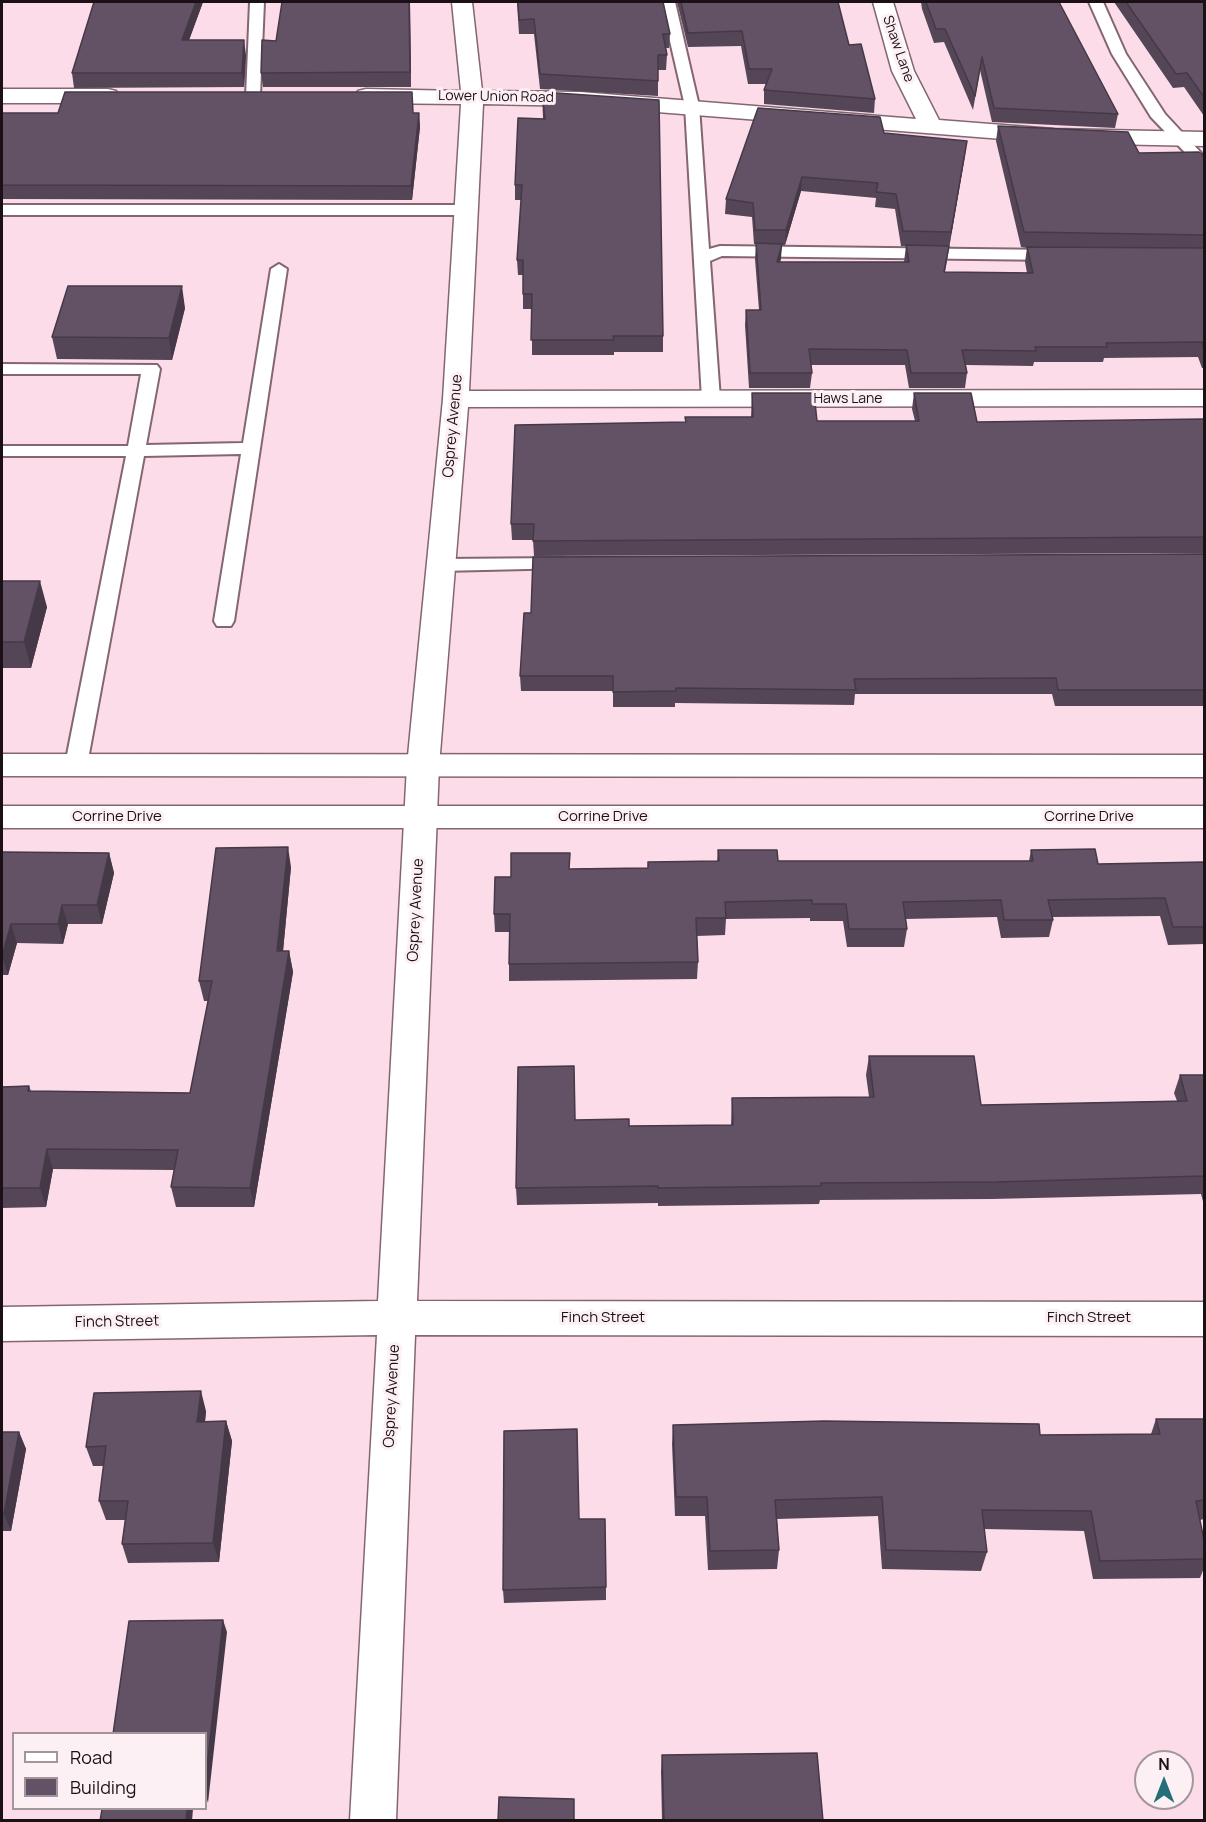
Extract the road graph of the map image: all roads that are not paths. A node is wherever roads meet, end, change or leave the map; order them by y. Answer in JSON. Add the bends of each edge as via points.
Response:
{"nodes":[{"id":1,"x":257,"y":2,"type":"edge"},
{"id":2,"x":462,"y":2,"type":"edge"},
{"id":3,"x":668,"y":2,"type":"edge"},
{"id":4,"x":883,"y":2,"type":"edge"},
{"id":5,"x":1096,"y":2,"type":"edge"},
{"id":6,"x":2,"y":96,"type":"edge"},
{"id":7,"x":133,"y":96,"type":"edge"},
{"id":8,"x":229,"y":96,"type":"edge"},
{"id":9,"x":253,"y":96,"type":"junction"},
{"id":10,"x":276,"y":96,"type":"edge"},
{"id":11,"x":345,"y":96,"type":"edge"},
{"id":12,"x":472,"y":96,"type":"junction"},
{"id":13,"x":692,"y":106,"type":"junction"},
{"id":14,"x":931,"y":128,"type":"junction"},
{"id":15,"x":1194,"y":139,"type":"edge"},
{"id":16,"x":1204,"y":164,"type":"edge"},
{"id":17,"x":2,"y":210,"type":"edge"},
{"id":18,"x":466,"y":210,"type":"junction"},
{"id":19,"x":1074,"y":256,"type":"edge"},
{"id":20,"x":702,"y":258,"type":"junction"},
{"id":21,"x":279,"y":269,"type":"dead end"},
{"id":22,"x":2,"y":369,"type":"edge"},
{"id":23,"x":456,"y":399,"type":"junction"},
{"id":24,"x":711,"y":399,"type":"junction"},
{"id":25,"x":1204,"y":399,"type":"edge"},
{"id":26,"x":251,"y":448,"type":"junction"},
{"id":27,"x":2,"y":451,"type":"edge"},
{"id":28,"x":136,"y":451,"type":"junction"},
{"id":29,"x":585,"y":564,"type":"edge"},
{"id":30,"x":441,"y":565,"type":"junction"},
{"id":31,"x":224,"y":621,"type":"dead end"},
{"id":32,"x":2,"y":765,"type":"edge"},
{"id":33,"x":76,"y":765,"type":"junction"},
{"id":34,"x":423,"y":766,"type":"junction"},
{"id":35,"x":1204,"y":766,"type":"edge"},
{"id":36,"x":2,"y":817,"type":"edge"},
{"id":37,"x":420,"y":817,"type":"junction"},
{"id":38,"x":1204,"y":817,"type":"edge"},
{"id":39,"x":396,"y":1318,"type":"junction"},
{"id":40,"x":1204,"y":1318,"type":"edge"},
{"id":41,"x":2,"y":1324,"type":"edge"},
{"id":42,"x":373,"y":1821,"type":"edge"}],
"edges":[{"from":1,"to":9,"type":"lane"},
{"from":2,"to":12,"type":"street","name":"Osprey Avenue"},
{"from":3,"to":13,"type":"lane"},
{"from":4,"to":14,"type":"street","name":"Shaw Lane","via":[[903,71]]},
{"from":5,"to":15,"type":"lane","via":[[1119,54],[1159,117]]},
{"from":6,"to":7,"type":"street"},
{"from":8,"to":9,"type":"street"},
{"from":9,"to":10,"type":"street"},
{"from":11,"to":12,"type":"street","name":"Lower Union Road"},
{"from":12,"to":13,"type":"street","name":"Lower Union Road"},
{"from":12,"to":18,"type":"street","name":"Osprey Avenue"},
{"from":13,"to":14,"type":"street","name":"Lower Union Road"},
{"from":13,"to":20,"type":"lane"},
{"from":14,"to":15,"type":"street","name":"Lower Union Road"},
{"from":15,"to":16,"type":"lane"},
{"from":17,"to":18,"type":"lane"},
{"from":18,"to":23,"type":"street","name":"Osprey Avenue"},
{"from":19,"to":20,"type":"lane","via":[[720,251]]},
{"from":20,"to":24,"type":"lane"},
{"from":21,"to":26,"type":"lane"},
{"from":22,"to":28,"type":"lane","via":[[151,369]]},
{"from":23,"to":24,"type":"street","name":"Haws Lane"},
{"from":23,"to":30,"type":"street","name":"Osprey Avenue"},
{"from":24,"to":25,"type":"street","name":"Haws Lane"},
{"from":26,"to":28,"type":"lane"},
{"from":26,"to":31,"type":"lane"},
{"from":27,"to":28,"type":"lane"},
{"from":28,"to":33,"type":"lane"},
{"from":29,"to":30,"type":"lane"},
{"from":30,"to":34,"type":"street","name":"Osprey Avenue"},
{"from":32,"to":33,"type":"street"},
{"from":33,"to":34,"type":"street"},
{"from":34,"to":35,"type":"street"},
{"from":34,"to":37,"type":"street","name":"Osprey Avenue"},
{"from":36,"to":37,"type":"street","name":"Corrine Drive"},
{"from":37,"to":38,"type":"street","name":"Corrine Drive"},
{"from":37,"to":39,"type":"street","name":"Osprey Avenue"},
{"from":39,"to":40,"type":"street","name":"Finch Street"},
{"from":39,"to":41,"type":"street","name":"Finch Street"},
{"from":39,"to":42,"type":"street","name":"Osprey Avenue"}]}
